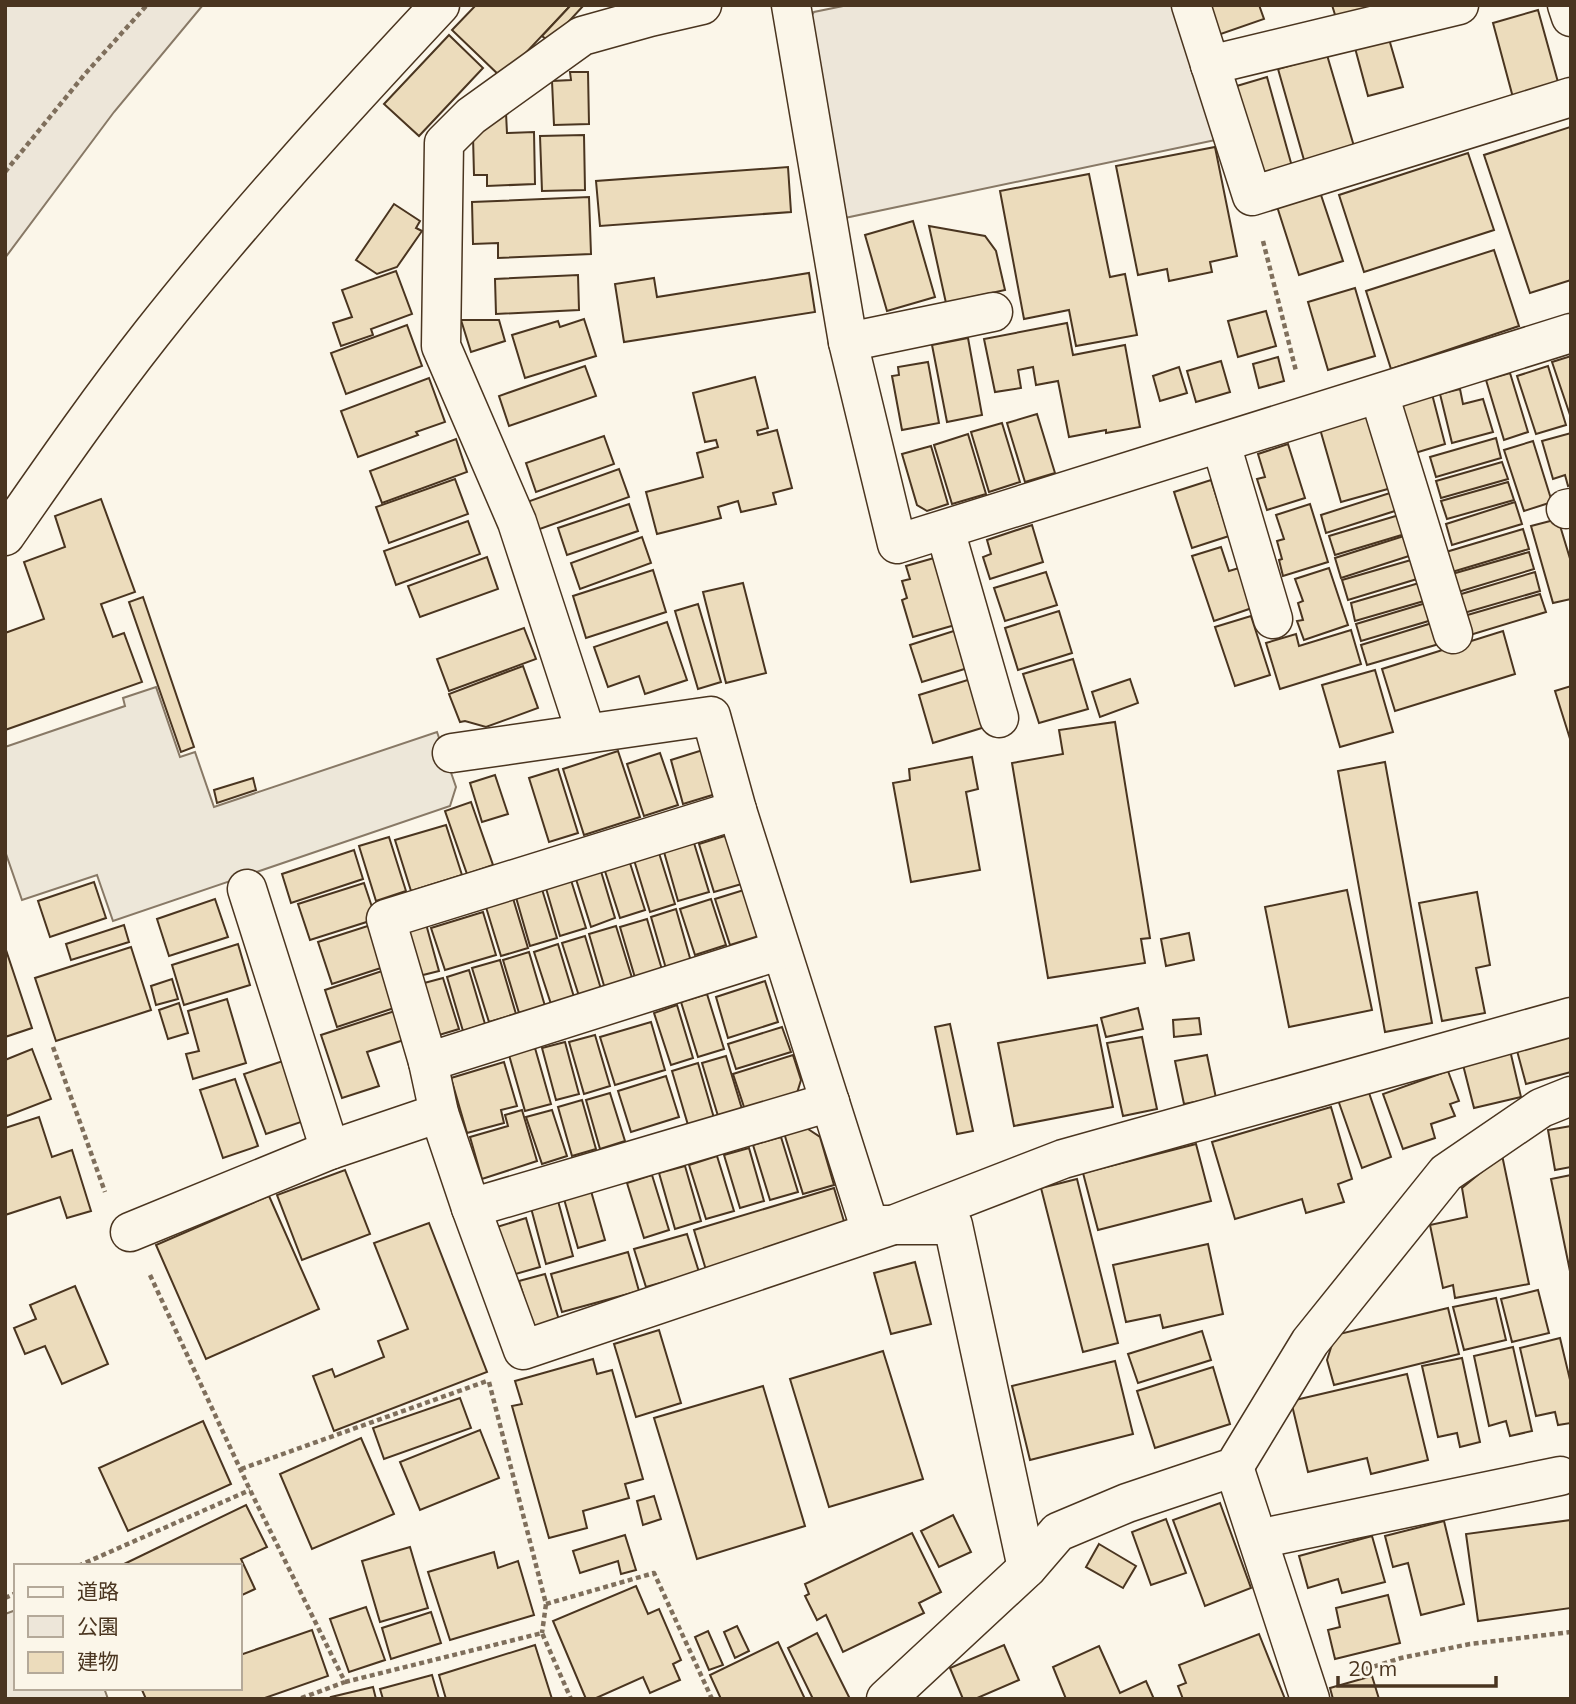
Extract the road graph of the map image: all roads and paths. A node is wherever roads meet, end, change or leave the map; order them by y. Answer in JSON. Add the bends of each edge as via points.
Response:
{"nodes":[{"id":1,"x":147,"y":5,"type":"edge"},
{"id":2,"x":440,"y":5,"type":"edge"},
{"id":3,"x":702,"y":5,"type":"edge"},
{"id":4,"x":791,"y":5,"type":"edge"},
{"id":5,"x":1191,"y":5,"type":"edge"},
{"id":6,"x":1459,"y":5,"type":"edge"},
{"id":7,"x":1567,"y":5,"type":"edge"},
{"id":8,"x":1571,"y":16,"type":"edge"},
{"id":9,"x":1210,"y":65,"type":"junction"},
{"id":10,"x":1571,"y":97,"type":"edge"},
{"id":11,"x":5,"y":172,"type":"edge"},
{"id":12,"x":1252,"y":196,"type":"junction"},
{"id":13,"x":993,"y":312,"type":"dead end"},
{"id":14,"x":1571,"y":334,"type":"edge"},
{"id":15,"x":848,"y":342,"type":"junction"},
{"id":16,"x":1379,"y":394,"type":"junction"},
{"id":17,"x":1308,"y":417,"type":"junction"},
{"id":18,"x":1221,"y":444,"type":"junction"},
{"id":19,"x":945,"y":530,"type":"junction"},
{"id":20,"x":5,"y":536,"type":"edge"},
{"id":21,"x":1273,"y":619,"type":"dead end"},
{"id":22,"x":1453,"y":634,"type":"dead end"},
{"id":23,"x":999,"y":718,"type":"dead end"},
{"id":24,"x":586,"y":733,"type":"junction"},
{"id":25,"x":452,"y":753,"type":"dead end"},
{"id":26,"x":737,"y":810,"type":"junction"},
{"id":27,"x":247,"y":888,"type":"dead end"},
{"id":28,"x":781,"y":950,"type":"junction"},
{"id":29,"x":1571,"y":1017,"type":"edge"},
{"id":30,"x":53,"y":1047,"type":"dead end"},
{"id":31,"x":428,"y":1062,"type":"junction"},
{"id":32,"x":1571,"y":1096,"type":"edge"},
{"id":33,"x":830,"y":1102,"type":"junction"},
{"id":34,"x":439,"y":1113,"type":"junction"},
{"id":35,"x":330,"y":1150,"type":"junction"},
{"id":36,"x":471,"y":1208,"type":"junction"},
{"id":37,"x":890,"y":1226,"type":"junction"},
{"id":38,"x":130,"y":1232,"type":"junction"},
{"id":39,"x":523,"y":1350,"type":"junction"},
{"id":40,"x":488,"y":1381,"type":"junction"},
{"id":41,"x":1234,"y":1466,"type":"junction"},
{"id":42,"x":241,"y":1469,"type":"junction"},
{"id":43,"x":1560,"y":1476,"type":"dead end"},
{"id":44,"x":250,"y":1490,"type":"junction"},
{"id":45,"x":1258,"y":1539,"type":"junction"},
{"id":46,"x":83,"y":1564,"type":"edge"},
{"id":47,"x":1027,"y":1568,"type":"junction"},
{"id":48,"x":546,"y":1604,"type":"junction"},
{"id":49,"x":1571,"y":1632,"type":"edge"},
{"id":50,"x":542,"y":1633,"type":"junction"},
{"id":51,"x":345,"y":1682,"type":"junction"},
{"id":52,"x":1308,"y":1693,"type":"edge"},
{"id":53,"x":315,"y":1696,"type":"edge"},
{"id":54,"x":299,"y":1699,"type":"edge"},
{"id":55,"x":571,"y":1699,"type":"edge"},
{"id":56,"x":712,"y":1699,"type":"edge"},
{"id":57,"x":886,"y":1699,"type":"edge"}],
"edges":[{"from":1,"to":11,"type":"path"},
{"from":2,"to":20,"type":"street","via":[[253,212],[153,332]]},
{"from":3,"to":24,"type":"street","via":[[582,36],[471,116],[444,142],[441,346],[517,522]]},
{"from":4,"to":15,"type":"street"},
{"from":5,"to":9,"type":"street"},
{"from":6,"to":9,"type":"street"},
{"from":7,"to":8,"type":"street"},
{"from":9,"to":12,"type":"street"},
{"from":10,"to":12,"type":"street"},
{"from":12,"to":17,"type":"path"},
{"from":13,"to":15,"type":"street"},
{"from":14,"to":16,"type":"street"},
{"from":15,"to":19,"type":"street","via":[[897,544]]},
{"from":16,"to":17,"type":"street"},
{"from":16,"to":22,"type":"street"},
{"from":17,"to":18,"type":"street"},
{"from":18,"to":19,"type":"street"},
{"from":18,"to":21,"type":"street"},
{"from":19,"to":23,"type":"street"},
{"from":24,"to":25,"type":"street"},
{"from":24,"to":26,"type":"street","via":[[711,716]]},
{"from":26,"to":28,"type":"street"},
{"from":26,"to":31,"type":"street","via":[[386,919]]},
{"from":27,"to":35,"type":"street"},
{"from":28,"to":31,"type":"street"},
{"from":28,"to":33,"type":"street"},
{"from":29,"to":37,"type":"street","via":[[1063,1159]]},
{"from":30,"to":38,"type":"path","via":[[114,1217]]},
{"from":31,"to":34,"type":"street"},
{"from":32,"to":41,"type":"street","via":[[1541,1108],[1446,1173],[1310,1342]]},
{"from":33,"to":36,"type":"street"},
{"from":33,"to":37,"type":"street","via":[[869,1225]]},
{"from":34,"to":35,"type":"street"},
{"from":34,"to":36,"type":"street"},
{"from":35,"to":38,"type":"street"},
{"from":36,"to":39,"type":"street"},
{"from":37,"to":39,"type":"street"},
{"from":37,"to":47,"type":"street","via":[[953,1226]]},
{"from":38,"to":42,"type":"path"},
{"from":39,"to":40,"type":"path"},
{"from":40,"to":42,"type":"path"},
{"from":40,"to":48,"type":"path"},
{"from":41,"to":45,"type":"street"},
{"from":41,"to":47,"type":"street","via":[[1058,1532]]},
{"from":42,"to":44,"type":"path"},
{"from":43,"to":45,"type":"street"},
{"from":44,"to":46,"type":"path"},
{"from":44,"to":51,"type":"path"},
{"from":45,"to":52,"type":"street"},
{"from":47,"to":57,"type":"street"},
{"from":48,"to":50,"type":"path"},
{"from":48,"to":56,"type":"path","via":[[654,1573]]},
{"from":49,"to":52,"type":"path","via":[[1401,1658]]},
{"from":50,"to":51,"type":"path"},
{"from":50,"to":55,"type":"path"},
{"from":51,"to":53,"type":"path"},
{"from":53,"to":54,"type":"path"}]}
